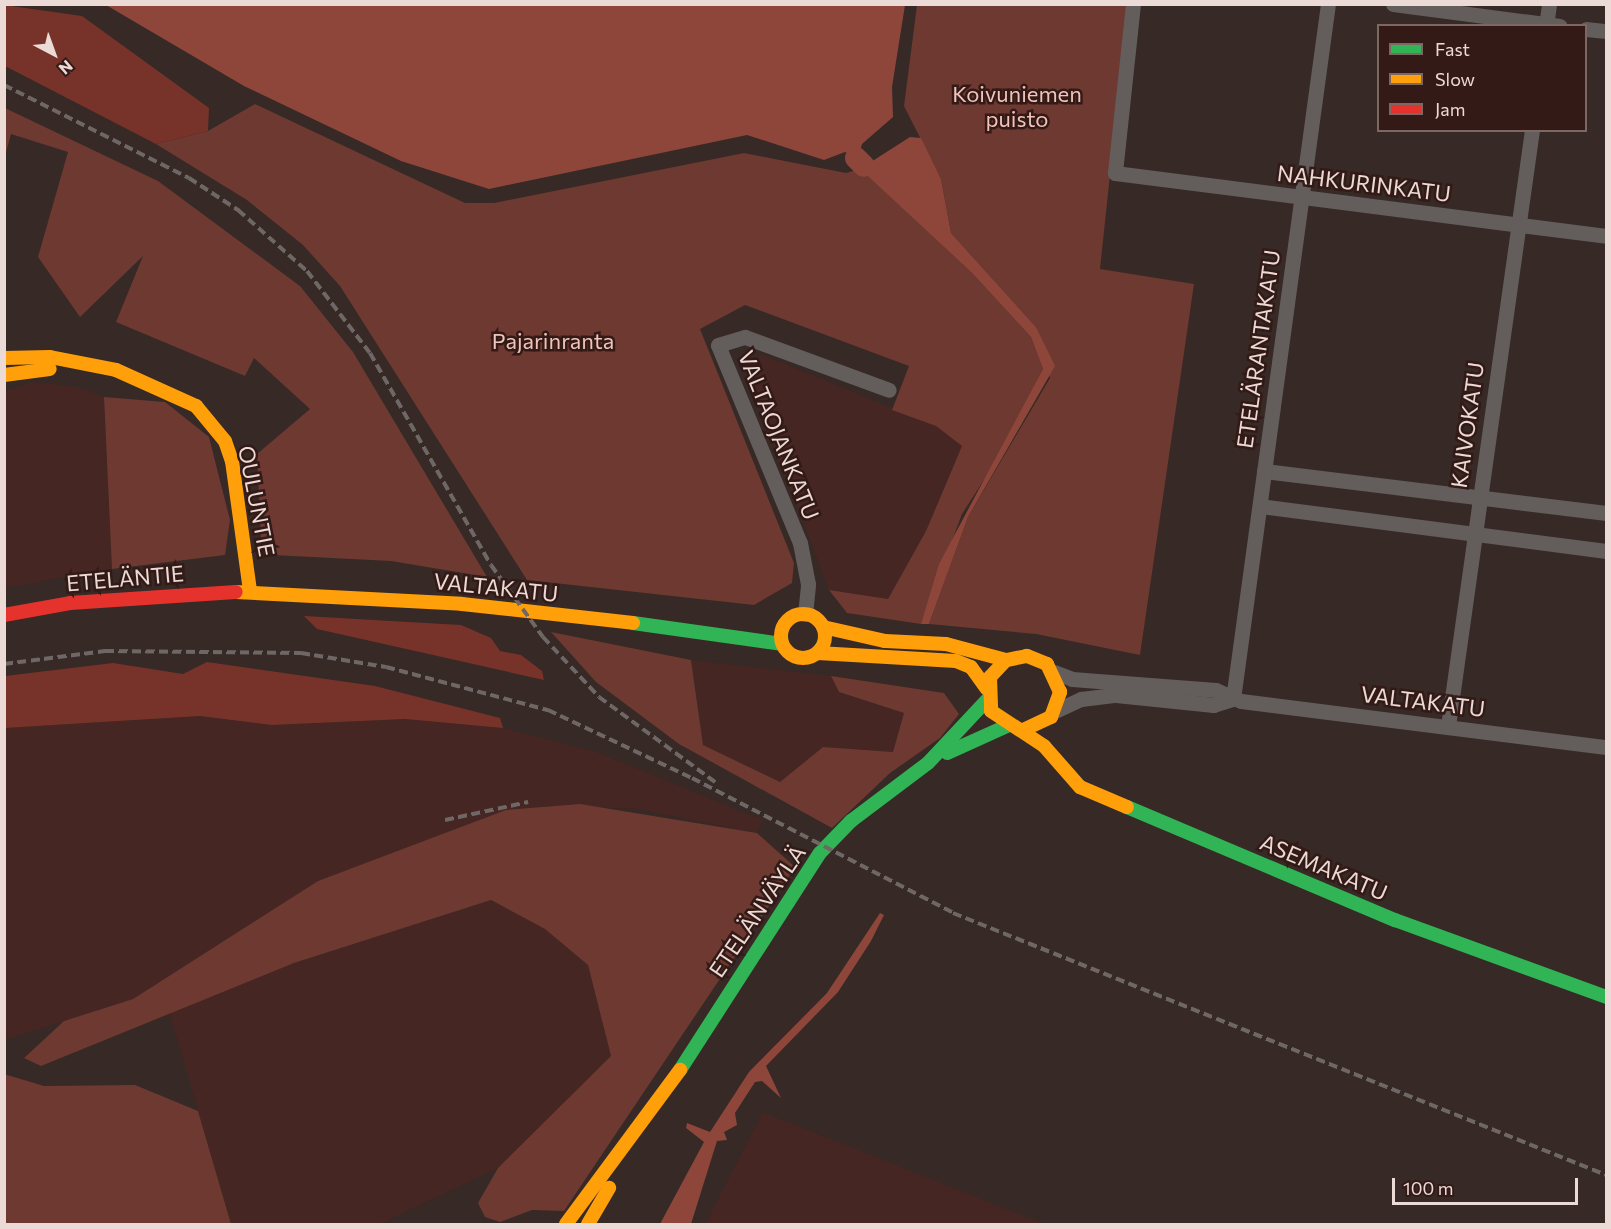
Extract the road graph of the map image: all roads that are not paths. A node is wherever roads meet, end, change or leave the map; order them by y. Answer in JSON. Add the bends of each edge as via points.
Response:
{"nodes":[{"id":1,"x":1132,"y":4,"type":"edge"},
{"id":2,"x":1328,"y":4,"type":"edge"},
{"id":3,"x":1393,"y":4,"type":"edge"},
{"id":4,"x":1549,"y":4,"type":"edge"},
{"id":5,"x":1543,"y":24,"type":"edge"},
{"id":6,"x":1551,"y":24,"type":"edge"},
{"id":7,"x":1587,"y":29,"type":"edge"},
{"id":8,"x":1606,"y":31,"type":"edge"},
{"id":9,"x":1532,"y":132,"type":"edge"},
{"id":10,"x":1302,"y":198,"type":"junction"},
{"id":11,"x":1518,"y":225,"type":"junction"},
{"id":12,"x":1606,"y":236,"type":"edge"},
{"id":13,"x":4,"y":358,"type":"edge"},
{"id":14,"x":83,"y":366,"type":"junction"},
{"id":15,"x":4,"y":375,"type":"edge"},
{"id":16,"x":889,"y":390,"type":"dead end"},
{"id":17,"x":1264,"y":471,"type":"junction"},
{"id":18,"x":1480,"y":500,"type":"junction"},
{"id":19,"x":1260,"y":506,"type":"junction"},
{"id":20,"x":1606,"y":513,"type":"edge"},
{"id":21,"x":1475,"y":534,"type":"junction"},
{"id":22,"x":1606,"y":551,"type":"edge"},
{"id":23,"x":250,"y":591,"type":"junction"},
{"id":24,"x":805,"y":614,"type":"junction"},
{"id":25,"x":4,"y":615,"type":"edge"},
{"id":26,"x":788,"y":620,"type":"junction"},
{"id":27,"x":823,"y":627,"type":"junction"},
{"id":28,"x":737,"y":634,"type":"junction"},
{"id":29,"x":782,"y":644,"type":"junction"},
{"id":30,"x":818,"y":653,"type":"junction"},
{"id":31,"x":1006,"y":660,"type":"junction"},
{"id":32,"x":1054,"y":672,"type":"junction"},
{"id":33,"x":987,"y":694,"type":"junction"},
{"id":34,"x":1233,"y":699,"type":"junction"},
{"id":35,"x":1050,"y":717,"type":"junction"},
{"id":36,"x":1007,"y":726,"type":"junction"},
{"id":37,"x":1448,"y":726,"type":"junction"},
{"id":38,"x":1023,"y":730,"type":"junction"},
{"id":39,"x":1044,"y":746,"type":"junction"},
{"id":40,"x":1606,"y":747,"type":"edge"},
{"id":41,"x":928,"y":763,"type":"junction"},
{"id":42,"x":1606,"y":997,"type":"edge"},
{"id":43,"x":654,"y":1110,"type":"junction"},
{"id":44,"x":566,"y":1224,"type":"edge"},
{"id":45,"x":588,"y":1224,"type":"edge"}],
"edges":[{"from":1,"to":10,"type":"street","name":"NAHKURINKATU","via":[[1115,173]]},
{"from":2,"to":10,"type":"street","name":"ETELÄRANTAKATU"},
{"from":3,"to":5,"type":"street"},
{"from":4,"to":6,"type":"street"},
{"from":7,"to":8,"type":"street"},
{"from":9,"to":11,"type":"street","name":"KAIVOKATU"},
{"from":10,"to":11,"type":"street","name":"NAHKURINKATU"},
{"from":10,"to":17,"type":"street","name":"ETELÄRANTAKATU"},
{"from":11,"to":12,"type":"street","name":"NAHKURINKATU"},
{"from":11,"to":18,"type":"street","name":"KAIVOKATU"},
{"from":13,"to":14,"type":"main road","name":"OULUNTIE","via":[[50,357]]},
{"from":14,"to":15,"type":"main road","name":"OULUNTIE"},
{"from":14,"to":23,"type":"main road","name":"OULUNTIE","via":[[149,381],[196,406],[213,424],[232,461]]},
{"from":16,"to":24,"type":"street","name":"VALTAOJANKATU","via":[[745,338],[718,345],[800,543],[808,584]]},
{"from":17,"to":18,"type":"street"},
{"from":17,"to":19,"type":"street","name":"ETELÄRANTAKATU"},
{"from":18,"to":20,"type":"street"},
{"from":18,"to":21,"type":"street","name":"KAIVOKATU"},
{"from":19,"to":21,"type":"street"},
{"from":19,"to":34,"type":"street","name":"ETELÄRANTAKATU"},
{"from":21,"to":22,"type":"street"},
{"from":21,"to":37,"type":"street","name":"KAIVOKATU"},
{"from":23,"to":25,"type":"main road","name":"ETELÄNTIE","via":[[70,603]]},
{"from":23,"to":28,"type":"main road","name":"VALTAKATU","via":[[462,604]]},
{"from":24,"to":26,"type":"main road"},
{"from":24,"to":27,"type":"main road"},
{"from":26,"to":28,"type":"main road","name":"VALTAKATU"},
{"from":26,"to":29,"type":"main road"},
{"from":27,"to":30,"type":"main road"},
{"from":27,"to":31,"type":"main road","via":[[885,641],[946,644]]},
{"from":28,"to":29,"type":"main road","name":"VALTAKATU"},
{"from":29,"to":30,"type":"main road","via":[[797,658]]},
{"from":30,"to":33,"type":"main road","via":[[956,661],[971,667]]},
{"from":31,"to":32,"type":"main road","via":[[1027,656]]},
{"from":31,"to":33,"type":"main road"},
{"from":32,"to":34,"type":"street","name":"VALTAKATU","via":[[1072,679],[1216,690]]},
{"from":32,"to":35,"type":"main road","via":[[1060,692]]},
{"from":33,"to":36,"type":"main road"},
{"from":33,"to":41,"type":"main road","name":"ETELÄNVÄYLÄ"},
{"from":34,"to":35,"type":"street","name":"VALTAKATU","via":[[1213,705],[1116,695],[1081,699]]},
{"from":34,"to":37,"type":"street","name":"VALTAKATU"},
{"from":35,"to":38,"type":"main road"},
{"from":35,"to":39,"type":"main road"},
{"from":36,"to":38,"type":"main road"},
{"from":36,"to":41,"type":"main road","name":"ETELÄNVÄYLÄ"},
{"from":37,"to":40,"type":"street","name":"VALTAKATU"},
{"from":38,"to":39,"type":"main road","name":"ASEMAKATU"},
{"from":39,"to":42,"type":"main road","name":"ASEMAKATU","via":[[1080,787],[1395,920],[1553,982]]},
{"from":41,"to":43,"type":"main road","name":"ETELÄNVÄYLÄ","via":[[851,821],[820,853]]},
{"from":43,"to":44,"type":"main road","name":"ETELÄNVÄYLÄ"},
{"from":43,"to":45,"type":"main road","name":"ETELÄNVÄYLÄ"}]}
